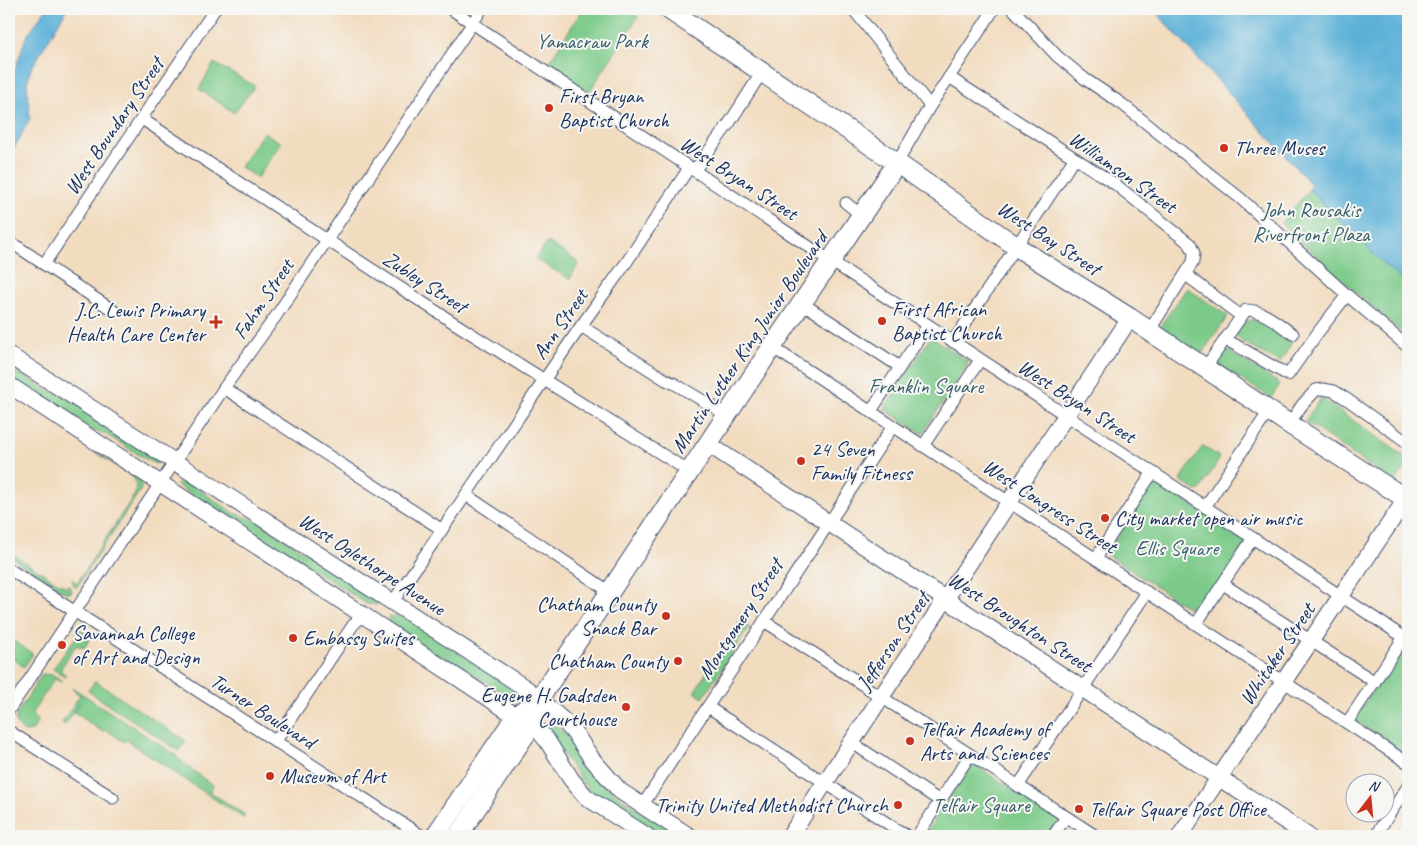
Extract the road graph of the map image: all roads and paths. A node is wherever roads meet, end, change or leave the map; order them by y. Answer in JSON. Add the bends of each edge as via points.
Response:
{"nodes":[{"id":1,"x":215,"y":9,"type":"edge"},
{"id":2,"x":452,"y":9,"type":"edge"},
{"id":3,"x":482,"y":9,"type":"edge"},
{"id":4,"x":668,"y":9,"type":"edge"},
{"id":5,"x":853,"y":9,"type":"edge"},
{"id":6,"x":994,"y":9,"type":"edge"},
{"id":7,"x":1013,"y":9,"type":"edge"},
{"id":8,"x":472,"y":23,"type":"junction"},
{"id":9,"x":762,"y":72,"type":"junction"},
{"id":10,"x":949,"y":77,"type":"junction"},
{"id":11,"x":930,"y":106,"type":"junction"},
{"id":12,"x":142,"y":119,"type":"junction"},
{"id":13,"x":1074,"y":159,"type":"junction"},
{"id":14,"x":897,"y":163,"type":"junction"},
{"id":15,"x":689,"y":168,"type":"junction"},
{"id":16,"x":846,"y":204,"type":"dead end"},
{"id":17,"x":861,"y":214,"type":"junction"},
{"id":18,"x":326,"y":240,"type":"junction"},
{"id":19,"x":15,"y":245,"type":"dead end"},
{"id":20,"x":1016,"y":247,"type":"junction"},
{"id":21,"x":830,"y":261,"type":"junction"},
{"id":22,"x":44,"y":264,"type":"junction"},
{"id":23,"x":1186,"y":275,"type":"junction"},
{"id":24,"x":1347,"y":294,"type":"junction"},
{"id":25,"x":802,"y":302,"type":"junction"},
{"id":26,"x":114,"y":311,"type":"dead end"},
{"id":27,"x":1241,"y":316,"type":"junction"},
{"id":28,"x":1130,"y":318,"type":"junction"},
{"id":29,"x":928,"y":325,"type":"junction"},
{"id":30,"x":582,"y":326,"type":"junction"},
{"id":31,"x":1149,"y":331,"type":"junction"},
{"id":32,"x":1293,"y":334,"type":"dead end"},
{"id":33,"x":1225,"y":339,"type":"junction"},
{"id":34,"x":953,"y":342,"type":"junction"},
{"id":35,"x":772,"y":346,"type":"junction"},
{"id":36,"x":1408,"y":347,"type":"edge"},
{"id":37,"x":9,"y":355,"type":"edge"},
{"id":38,"x":980,"y":360,"type":"junction"},
{"id":39,"x":900,"y":367,"type":"junction"},
{"id":40,"x":1205,"y":368,"type":"junction"},
{"id":41,"x":544,"y":380,"type":"junction"},
{"id":42,"x":9,"y":385,"type":"edge"},
{"id":43,"x":224,"y":388,"type":"junction"},
{"id":44,"x":1269,"y":410,"type":"junction"},
{"id":45,"x":871,"y":412,"type":"junction"},
{"id":46,"x":727,"y":415,"type":"junction"},
{"id":47,"x":1067,"y":416,"type":"junction"},
{"id":48,"x":1289,"y":424,"type":"junction"},
{"id":49,"x":893,"y":426,"type":"junction"},
{"id":50,"x":1408,"y":443,"type":"edge"},
{"id":51,"x":708,"y":444,"type":"junction"},
{"id":52,"x":923,"y":446,"type":"junction"},
{"id":53,"x":176,"y":461,"type":"junction"},
{"id":54,"x":690,"y":472,"type":"junction"},
{"id":55,"x":1154,"y":473,"type":"junction"},
{"id":56,"x":161,"y":484,"type":"junction"},
{"id":57,"x":466,"y":495,"type":"junction"},
{"id":58,"x":1408,"y":498,"type":"edge"},
{"id":59,"x":1010,"y":502,"type":"junction"},
{"id":60,"x":1205,"y":507,"type":"junction"},
{"id":61,"x":829,"y":523,"type":"junction"},
{"id":62,"x":441,"y":530,"type":"junction"},
{"id":63,"x":1253,"y":538,"type":"junction"},
{"id":64,"x":1096,"y":558,"type":"junction"},
{"id":65,"x":9,"y":569,"type":"edge"},
{"id":66,"x":1223,"y":584,"type":"junction"},
{"id":67,"x":610,"y":592,"type":"junction"},
{"id":68,"x":1147,"y":592,"type":"junction"},
{"id":69,"x":1341,"y":596,"type":"junction"},
{"id":70,"x":946,"y":599,"type":"junction"},
{"id":71,"x":392,"y":603,"type":"junction"},
{"id":72,"x":75,"y":611,"type":"junction"},
{"id":73,"x":363,"y":615,"type":"junction"},
{"id":74,"x":764,"y":621,"type":"junction"},
{"id":75,"x":1196,"y":624,"type":"junction"},
{"id":76,"x":1406,"y":639,"type":"edge"},
{"id":77,"x":1311,"y":641,"type":"junction"},
{"id":78,"x":1284,"y":682,"type":"junction"},
{"id":79,"x":1374,"y":682,"type":"junction"},
{"id":80,"x":1083,"y":688,"type":"junction"},
{"id":81,"x":881,"y":697,"type":"junction"},
{"id":82,"x":539,"y":699,"type":"junction"},
{"id":83,"x":708,"y":707,"type":"junction"},
{"id":84,"x":9,"y":710,"type":"edge"},
{"id":85,"x":523,"y":721,"type":"junction"},
{"id":86,"x":1347,"y":723,"type":"junction"},
{"id":87,"x":9,"y":730,"type":"edge"},
{"id":88,"x":275,"y":742,"type":"junction"},
{"id":89,"x":851,"y":742,"type":"junction"},
{"id":90,"x":970,"y":755,"type":"junction"},
{"id":91,"x":1408,"y":763,"type":"edge"},
{"id":92,"x":1220,"y":778,"type":"junction"},
{"id":93,"x":825,"y":783,"type":"junction"},
{"id":94,"x":1018,"y":786,"type":"junction"},
{"id":95,"x":1408,"y":786,"type":"edge"},
{"id":96,"x":113,"y":798,"type":"dead end"},
{"id":97,"x":940,"y":801,"type":"junction"},
{"id":98,"x":642,"y":806,"type":"junction"},
{"id":99,"x":1066,"y":817,"type":"junction"},
{"id":100,"x":626,"y":831,"type":"edge"},
{"id":101,"x":422,"y":836,"type":"edge"},
{"id":102,"x":435,"y":836,"type":"edge"},
{"id":103,"x":458,"y":836,"type":"edge"},
{"id":104,"x":647,"y":836,"type":"edge"},
{"id":105,"x":689,"y":836,"type":"edge"},
{"id":106,"x":790,"y":836,"type":"edge"},
{"id":107,"x":907,"y":836,"type":"edge"},
{"id":108,"x":917,"y":836,"type":"edge"},
{"id":109,"x":1053,"y":836,"type":"edge"},
{"id":110,"x":1096,"y":836,"type":"edge"},
{"id":111,"x":1180,"y":836,"type":"edge"},
{"id":112,"x":1308,"y":836,"type":"edge"},
{"id":113,"x":1375,"y":836,"type":"edge"}],
"edges":[{"from":1,"to":12,"type":"street","name":"West Boundary Street"},
{"from":2,"to":8,"type":"street","name":"West Bryan Street"},
{"from":3,"to":8,"type":"street","name":"Fahm Street"},
{"from":4,"to":9,"type":"main road","name":"West Bay Street"},
{"from":5,"to":11,"type":"street"},
{"from":6,"to":10,"type":"street","name":"Martin Luther King Junior Boulevard"},
{"from":7,"to":24,"type":"street","via":[[1057,56],[1240,198]]},
{"from":8,"to":15,"type":"street","name":"West Bryan Street"},
{"from":8,"to":18,"type":"street","name":"Fahm Street"},
{"from":9,"to":14,"type":"main road","name":"West Bay Street"},
{"from":9,"to":15,"type":"street","name":"Ann Street","via":[[702,161],[697,167]]},
{"from":10,"to":11,"type":"street","name":"Martin Luther King Junior Boulevard"},
{"from":10,"to":13,"type":"street","name":"Williamson Street"},
{"from":11,"to":14,"type":"street","name":"Martin Luther King Junior Boulevard"},
{"from":12,"to":18,"type":"street","name":"Zubley Street"},
{"from":12,"to":22,"type":"street","name":"West Boundary Street"},
{"from":13,"to":20,"type":"street"},
{"from":13,"to":23,"type":"street","name":"Williamson Street","via":[[1115,184],[1190,244],[1193,262]]},
{"from":14,"to":17,"type":"main road","name":"Martin Luther King Junior Boulevard"},
{"from":14,"to":20,"type":"main road","name":"West Bay Street"},
{"from":15,"to":21,"type":"street","name":"West Bryan Street"},
{"from":15,"to":30,"type":"street","name":"Ann Street"},
{"from":16,"to":17,"type":"street"},
{"from":17,"to":21,"type":"main road","name":"Martin Luther King Junior Boulevard"},
{"from":18,"to":41,"type":"street","name":"Zubley Street"},
{"from":18,"to":43,"type":"street","name":"Fahm Street"},
{"from":19,"to":22,"type":"street"},
{"from":20,"to":28,"type":"main road","name":"West Bay Street"},
{"from":20,"to":34,"type":"street"},
{"from":21,"to":25,"type":"main road","name":"Martin Luther King Junior Boulevard"},
{"from":21,"to":29,"type":"street","name":"West Bryan Street"},
{"from":22,"to":26,"type":"street"},
{"from":23,"to":27,"type":"street"},
{"from":23,"to":31,"type":"street","name":"Williamson Street"},
{"from":24,"to":33,"type":"street","via":[[1288,375]]},
{"from":24,"to":36,"type":"street"},
{"from":25,"to":35,"type":"main road","name":"Martin Luther King Junior Boulevard"},
{"from":25,"to":39,"type":"street"},
{"from":27,"to":32,"type":"street","via":[[1246,310],[1256,310]]},
{"from":27,"to":33,"type":"street"},
{"from":28,"to":31,"type":"main road","name":"West Bay Street"},
{"from":28,"to":47,"type":"main road","name":"Jefferson Street"},
{"from":29,"to":34,"type":"street","name":"West Bryan Street"},
{"from":29,"to":39,"type":"street"},
{"from":30,"to":41,"type":"street","name":"Ann Street"},
{"from":30,"to":46,"type":"street"},
{"from":31,"to":40,"type":"main road","name":"West Bay Street"},
{"from":33,"to":40,"type":"street"},
{"from":34,"to":38,"type":"street","name":"West Bryan Street"},
{"from":35,"to":45,"type":"street","name":"West Congress Street"},
{"from":35,"to":46,"type":"main road","name":"Martin Luther King Junior Boulevard"},
{"from":37,"to":53,"type":"main road","name":"West Oglethorpe Avenue"},
{"from":38,"to":47,"type":"street","name":"West Bryan Street"},
{"from":38,"to":52,"type":"street"},
{"from":39,"to":45,"type":"street"},
{"from":40,"to":44,"type":"main road","name":"West Bay Street"},
{"from":41,"to":54,"type":"street","name":"Zubley Street"},
{"from":41,"to":57,"type":"street","name":"Ann Street"},
{"from":42,"to":56,"type":"main road"},
{"from":43,"to":53,"type":"street","name":"Fahm Street"},
{"from":43,"to":62,"type":"street"},
{"from":44,"to":48,"type":"main road","name":"West Bay Street"},
{"from":44,"to":60,"type":"street"},
{"from":45,"to":49,"type":"street","name":"West Congress Street"},
{"from":46,"to":51,"type":"main road","name":"Martin Luther King Junior Boulevard"},
{"from":47,"to":55,"type":"street","name":"West Bryan Street"},
{"from":47,"to":59,"type":"main road","name":"Jefferson Street"},
{"from":48,"to":50,"type":"street","via":[[1316,390],[1323,389],[1341,396]]},
{"from":48,"to":58,"type":"main road","name":"West Bay Street"},
{"from":49,"to":52,"type":"street","name":"West Congress Street"},
{"from":49,"to":61,"type":"street","name":"Montgomery Street"},
{"from":51,"to":54,"type":"main road","name":"Martin Luther King Junior Boulevard"},
{"from":51,"to":61,"type":"main road","name":"West Broughton Street"},
{"from":52,"to":59,"type":"street","name":"West Congress Street"},
{"from":53,"to":56,"type":"street","name":"Fahm Street"},
{"from":53,"to":71,"type":"main road","name":"West Oglethorpe Avenue"},
{"from":54,"to":67,"type":"main road","name":"Martin Luther King Junior Boulevard"},
{"from":55,"to":60,"type":"street","name":"West Bryan Street"},
{"from":55,"to":64,"type":"street"},
{"from":56,"to":72,"type":"street","name":"Fahm Street"},
{"from":56,"to":73,"type":"main road"},
{"from":57,"to":62,"type":"street","name":"Ann Street"},
{"from":57,"to":67,"type":"street"},
{"from":58,"to":69,"type":"main road","name":"Whitaker Street"},
{"from":59,"to":64,"type":"street","name":"West Congress Street"},
{"from":59,"to":70,"type":"main road","name":"Jefferson Street"},
{"from":60,"to":63,"type":"street","name":"West Bryan Street"},
{"from":61,"to":70,"type":"main road","name":"West Broughton Street"},
{"from":61,"to":74,"type":"street","name":"Montgomery Street"},
{"from":62,"to":71,"type":"street","name":"Ann Street"},
{"from":63,"to":66,"type":"street"},
{"from":63,"to":69,"type":"street","name":"West Bryan Street"},
{"from":64,"to":68,"type":"street","name":"West Congress Street"},
{"from":65,"to":72,"type":"street","name":"Turner Boulevard"},
{"from":66,"to":75,"type":"street"},
{"from":66,"to":77,"type":"street"},
{"from":67,"to":82,"type":"main road","name":"Martin Luther King Junior Boulevard"},
{"from":68,"to":75,"type":"street","name":"West Congress Street"},
{"from":68,"to":80,"type":"street"},
{"from":69,"to":76,"type":"street","name":"West Bryan Street"},
{"from":69,"to":77,"type":"main road","name":"Whitaker Street"},
{"from":70,"to":80,"type":"main road","name":"West Broughton Street"},
{"from":70,"to":81,"type":"main road","name":"Jefferson Street"},
{"from":71,"to":73,"type":"main road"},
{"from":71,"to":82,"type":"main road","name":"West Oglethorpe Avenue"},
{"from":72,"to":84,"type":"street","name":"Fahm Street"},
{"from":72,"to":88,"type":"street","name":"Turner Boulevard"},
{"from":73,"to":85,"type":"main road"},
{"from":73,"to":88,"type":"street","via":[[353,625]]},
{"from":74,"to":81,"type":"street"},
{"from":74,"to":83,"type":"street","name":"Montgomery Street"},
{"from":75,"to":78,"type":"street","name":"West Congress Street"},
{"from":76,"to":79,"type":"street"},
{"from":77,"to":78,"type":"main road","name":"Whitaker Street"},
{"from":77,"to":79,"type":"street"},
{"from":78,"to":86,"type":"street","name":"West Congress Street"},
{"from":78,"to":92,"type":"main road","name":"Whitaker Street"},
{"from":79,"to":86,"type":"street"},
{"from":80,"to":92,"type":"main road","name":"West Broughton Street"},
{"from":80,"to":94,"type":"street"},
{"from":81,"to":89,"type":"main road","name":"Jefferson Street"},
{"from":81,"to":90,"type":"street"},
{"from":82,"to":85,"type":"main road","name":"Martin Luther King Junior Boulevard"},
{"from":82,"to":98,"type":"main road","name":"West Oglethorpe Avenue","via":[[566,722],[603,774]]},
{"from":83,"to":93,"type":"street"},
{"from":83,"to":98,"type":"street","name":"Montgomery Street"},
{"from":85,"to":100,"type":"main road","via":[[541,733],[586,797]]},
{"from":85,"to":102,"type":"main road","name":"Martin Luther King Junior Boulevard"},
{"from":85,"to":103,"type":"main road","name":"Martin Luther King Junior Boulevard"},
{"from":86,"to":91,"type":"street","name":"West Congress Street"},
{"from":87,"to":96,"type":"street"},
{"from":88,"to":101,"type":"street","name":"Turner Boulevard"},
{"from":89,"to":93,"type":"main road","name":"Jefferson Street"},
{"from":89,"to":97,"type":"street"},
{"from":90,"to":94,"type":"street"},
{"from":90,"to":97,"type":"street"},
{"from":92,"to":111,"type":"main road","name":"Whitaker Street"},
{"from":92,"to":112,"type":"main road","name":"West Broughton Street"},
{"from":93,"to":106,"type":"main road","name":"Jefferson Street"},
{"from":93,"to":107,"type":"street"},
{"from":94,"to":99,"type":"street"},
{"from":95,"to":113,"type":"street"},
{"from":97,"to":108,"type":"street"},
{"from":98,"to":100,"type":"main road","name":"Montgomery Street"},
{"from":98,"to":105,"type":"main road","name":"West Oglethorpe Avenue"},
{"from":99,"to":109,"type":"street"},
{"from":99,"to":110,"type":"street"},
{"from":100,"to":104,"type":"main road"}]}
